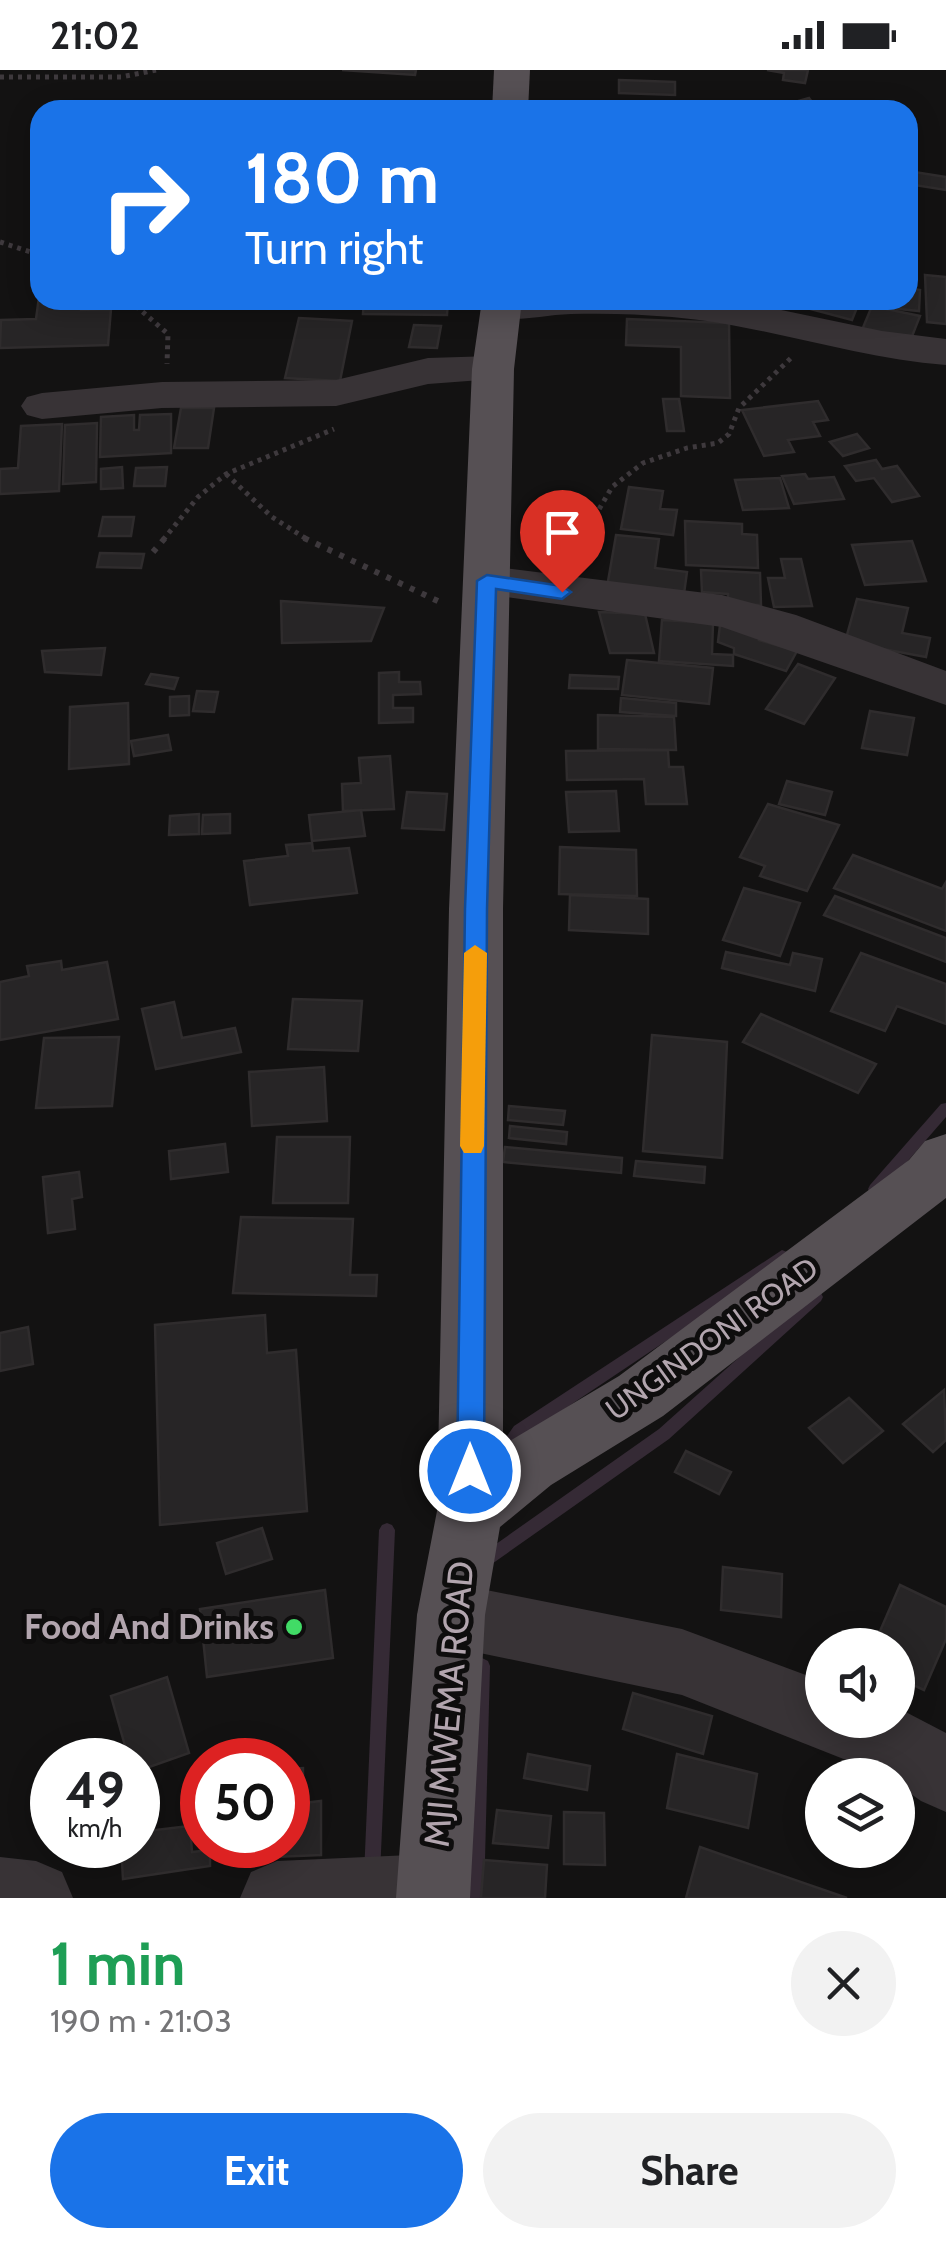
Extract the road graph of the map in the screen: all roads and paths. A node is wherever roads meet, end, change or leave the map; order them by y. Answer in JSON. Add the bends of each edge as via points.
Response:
{"nodes":[{"id":1,"x":156,"y":70,"type":"edge"},
{"id":2,"x":512,"y":70,"type":"edge"},
{"id":3,"x":0,"y":77,"type":"edge"},
{"id":4,"x":510,"y":100,"type":"edge"},
{"id":5,"x":0,"y":242,"type":"edge"},
{"id":6,"x":30,"y":252,"type":"edge"},
{"id":7,"x":140,"y":310,"type":"edge"},
{"id":8,"x":500,"y":310,"type":"edge"},
{"id":9,"x":703,"y":310,"type":"edge"},
{"id":10,"x":821,"y":330,"type":"junction"},
{"id":11,"x":946,"y":352,"type":"edge"},
{"id":12,"x":494,"y":369,"type":"junction"},
{"id":13,"x":393,"y":381,"type":"junction"},
{"id":14,"x":162,"y":395,"type":"junction"},
{"id":15,"x":42,"y":406,"type":"dead end"},
{"id":16,"x":226,"y":474,"type":"junction"},
{"id":17,"x":153,"y":552,"type":"dead end"},
{"id":18,"x":503,"y":598,"type":"junction"},
{"id":19,"x":946,"y":688,"type":"edge"},
{"id":20,"x":941,"y":1172,"type":"edge"},
{"id":21,"x":470,"y":1511,"type":"junction"},
{"id":22,"x":451,"y":1614,"type":"junction"},
{"id":23,"x":805,"y":1709,"type":"edge"},
{"id":24,"x":886,"y":1738,"type":"edge"},
{"id":25,"x":946,"y":1776,"type":"edge"},
{"id":26,"x":0,"y":1894,"type":"edge"},
{"id":27,"x":433,"y":1895,"type":"edge"},
{"id":28,"x":36,"y":1898,"type":"edge"},
{"id":29,"x":276,"y":1898,"type":"edge"}],
"edges":[{"from":1,"to":3,"type":"path","via":[[121,77]]},
{"from":2,"to":4,"type":"main road"},
{"from":5,"to":6,"type":"path"},
{"from":7,"to":14,"type":"path","via":[[168,334]]},
{"from":8,"to":12,"type":"main road","name":"MJI MWEMA ROAD"},
{"from":9,"to":10,"type":"street"},
{"from":10,"to":11,"type":"street"},
{"from":10,"to":18,"type":"path","via":[[738,408],[729,434],[718,443],[643,463],[612,486],[578,550]]},
{"from":12,"to":13,"type":"street","via":[[428,371]]},
{"from":12,"to":18,"type":"main road","name":"MJI MWEMA ROAD"},
{"from":13,"to":14,"type":"street","via":[[336,393]]},
{"from":13,"to":16,"type":"path","via":[[358,415],[317,439]]},
{"from":14,"to":15,"type":"street"},
{"from":16,"to":17,"type":"path"},
{"from":16,"to":18,"type":"path","via":[[276,524]]},
{"from":18,"to":19,"type":"street","via":[[721,610],[803,632]]},
{"from":18,"to":21,"type":"main road","name":"MJI MWEMA ROAD","via":[[474,1002]]},
{"from":20,"to":21,"type":"main road","name":"UNGINDONI ROAD","via":[[641,1396],[528,1464]]},
{"from":21,"to":22,"type":"main road","name":"MJI MWEMA ROAD"},
{"from":22,"to":23,"type":"street","via":[[682,1662]]},
{"from":22,"to":27,"type":"main road","name":"MJI MWEMA ROAD"},
{"from":24,"to":25,"type":"street"},
{"from":26,"to":28,"type":"street"},
{"from":27,"to":29,"type":"street"}]}
